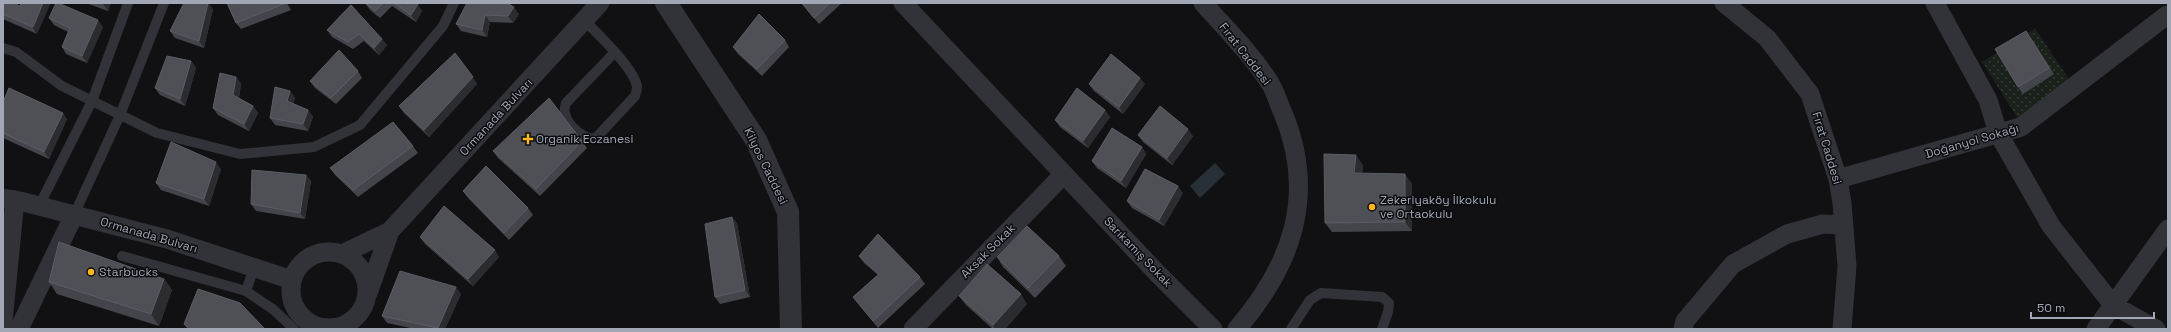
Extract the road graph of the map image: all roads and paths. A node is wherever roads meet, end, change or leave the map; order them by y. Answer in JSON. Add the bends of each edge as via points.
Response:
{"nodes":[{"id":1,"x":128,"y":3,"type":"edge"},
{"id":2,"x":164,"y":3,"type":"edge"},
{"id":3,"x":454,"y":3,"type":"edge"},
{"id":4,"x":600,"y":3,"type":"edge"},
{"id":5,"x":666,"y":3,"type":"edge"},
{"id":6,"x":903,"y":3,"type":"edge"},
{"id":7,"x":1203,"y":3,"type":"edge"},
{"id":8,"x":1724,"y":3,"type":"edge"},
{"id":9,"x":1935,"y":3,"type":"edge"},
{"id":10,"x":2166,"y":12,"type":"edge"},
{"id":11,"x":585,"y":21,"type":"junction"},
{"id":12,"x":3,"y":48,"type":"edge"},
{"id":13,"x":615,"y":52,"type":"junction"},
{"id":14,"x":92,"y":101,"type":"junction"},
{"id":15,"x":120,"y":115,"type":"junction"},
{"id":16,"x":1998,"y":133,"type":"junction"},
{"id":17,"x":1064,"y":174,"type":"junction"},
{"id":18,"x":1838,"y":180,"type":"junction"},
{"id":19,"x":9,"y":199,"type":"edge"},
{"id":20,"x":39,"y":206,"type":"junction"},
{"id":21,"x":74,"y":215,"type":"junction"},
{"id":22,"x":1843,"y":225,"type":"junction"},
{"id":23,"x":2168,"y":229,"type":"edge"},
{"id":24,"x":390,"y":230,"type":"junction"},
{"id":25,"x":342,"y":254,"type":"junction"},
{"id":26,"x":122,"y":256,"type":"dead end"},
{"id":27,"x":254,"y":268,"type":"junction"},
{"id":28,"x":292,"y":280,"type":"junction"},
{"id":29,"x":246,"y":291,"type":"junction"},
{"id":30,"x":367,"y":293,"type":"junction"},
{"id":31,"x":2113,"y":305,"type":"junction"},
{"id":32,"x":3,"y":322,"type":"edge"},
{"id":33,"x":19,"y":329,"type":"edge"},
{"id":34,"x":294,"y":329,"type":"edge"},
{"id":35,"x":335,"y":329,"type":"edge"},
{"id":36,"x":791,"y":329,"type":"edge"},
{"id":37,"x":913,"y":329,"type":"edge"},
{"id":38,"x":1213,"y":329,"type":"edge"},
{"id":39,"x":1237,"y":329,"type":"edge"},
{"id":40,"x":1291,"y":329,"type":"edge"},
{"id":41,"x":1382,"y":329,"type":"edge"},
{"id":42,"x":1683,"y":329,"type":"edge"},
{"id":43,"x":1842,"y":329,"type":"edge"},
{"id":44,"x":2096,"y":329,"type":"edge"},
{"id":45,"x":2156,"y":329,"type":"edge"}],
"edges":[{"from":1,"to":14,"type":"lane"},
{"from":2,"to":15,"type":"lane"},
{"from":3,"to":15,"type":"lane","via":[[443,26],[360,125],[314,147],[240,154],[157,133]]},
{"from":4,"to":11,"type":"street","name":"Ormanada Bulvarı"},
{"from":5,"to":36,"type":"street","name":"Kilyos Caddesi","via":[[756,140],[788,212]]},
{"from":6,"to":17,"type":"street","name":"Sarıkamış Sokak"},
{"from":7,"to":39,"type":"street","name":"Fırat Caddesi","via":[[1269,81],[1289,128],[1300,190],[1292,233],[1280,268],[1256,307]]},
{"from":8,"to":18,"type":"street","name":"Fırat Caddesi","via":[[1767,38],[1810,94]]},
{"from":9,"to":16,"type":"street","via":[[1988,100]]},
{"from":10,"to":16,"type":"street","name":"Doğanyol Sokağı","via":[[2022,127]]},
{"from":11,"to":13,"type":"lane"},
{"from":11,"to":24,"type":"street","name":"Ormanada Bulvarı"},
{"from":12,"to":14,"type":"lane","via":[[16,52],[62,86]]},
{"from":13,"to":13,"type":"lane","via":[[566,104],[564,113],[568,121],[591,139],[596,138],[635,96],[638,89]]},
{"from":14,"to":15,"type":"lane"},
{"from":14,"to":20,"type":"lane"},
{"from":15,"to":21,"type":"lane"},
{"from":16,"to":18,"type":"street","name":"Doğanyol Sokağı"},
{"from":16,"to":31,"type":"street","via":[[2051,226]]},
{"from":17,"to":37,"type":"street","name":"Aksak Sokak"},
{"from":17,"to":38,"type":"street","name":"Sarıkamış Sokak"},
{"from":18,"to":22,"type":"street","name":"Fırat Caddesi"},
{"from":19,"to":20,"type":"street","name":"Ormanada Bulvarı"},
{"from":19,"to":32,"type":"street"},
{"from":20,"to":21,"type":"street","name":"Ormanada Bulvarı"},
{"from":21,"to":27,"type":"street","name":"Ormanada Bulvarı","via":[[167,239]]},
{"from":21,"to":33,"type":"street"},
{"from":22,"to":42,"type":"street","via":[[1823,224],[1787,234],[1734,264],[1685,320]]},
{"from":22,"to":43,"type":"street","name":"Fırat Caddesi","via":[[1847,266]]},
{"from":23,"to":31,"type":"street"},
{"from":24,"to":25,"type":"street","name":"Ormanada Bulvarı"},
{"from":24,"to":30,"type":"street","name":"Ormanada Bulvarı"},
{"from":25,"to":28,"type":"street","via":[[329,252],[306,259]]},
{"from":25,"to":30,"type":"street","via":[[361,269],[366,280]]},
{"from":26,"to":29,"type":"lane"},
{"from":27,"to":28,"type":"street","name":"Ormanada Bulvarı"},
{"from":27,"to":29,"type":"lane"},
{"from":28,"to":35,"type":"street","via":[[293,304],[300,315],[322,328]]},
{"from":29,"to":34,"type":"lane","via":[[274,310]]},
{"from":30,"to":35,"type":"street","via":[[364,306],[357,316]]},
{"from":31,"to":44,"type":"street"},
{"from":31,"to":45,"type":"street"},
{"from":40,"to":41,"type":"lane","via":[[1310,300],[1321,293],[1382,297],[1389,304]]}]}
